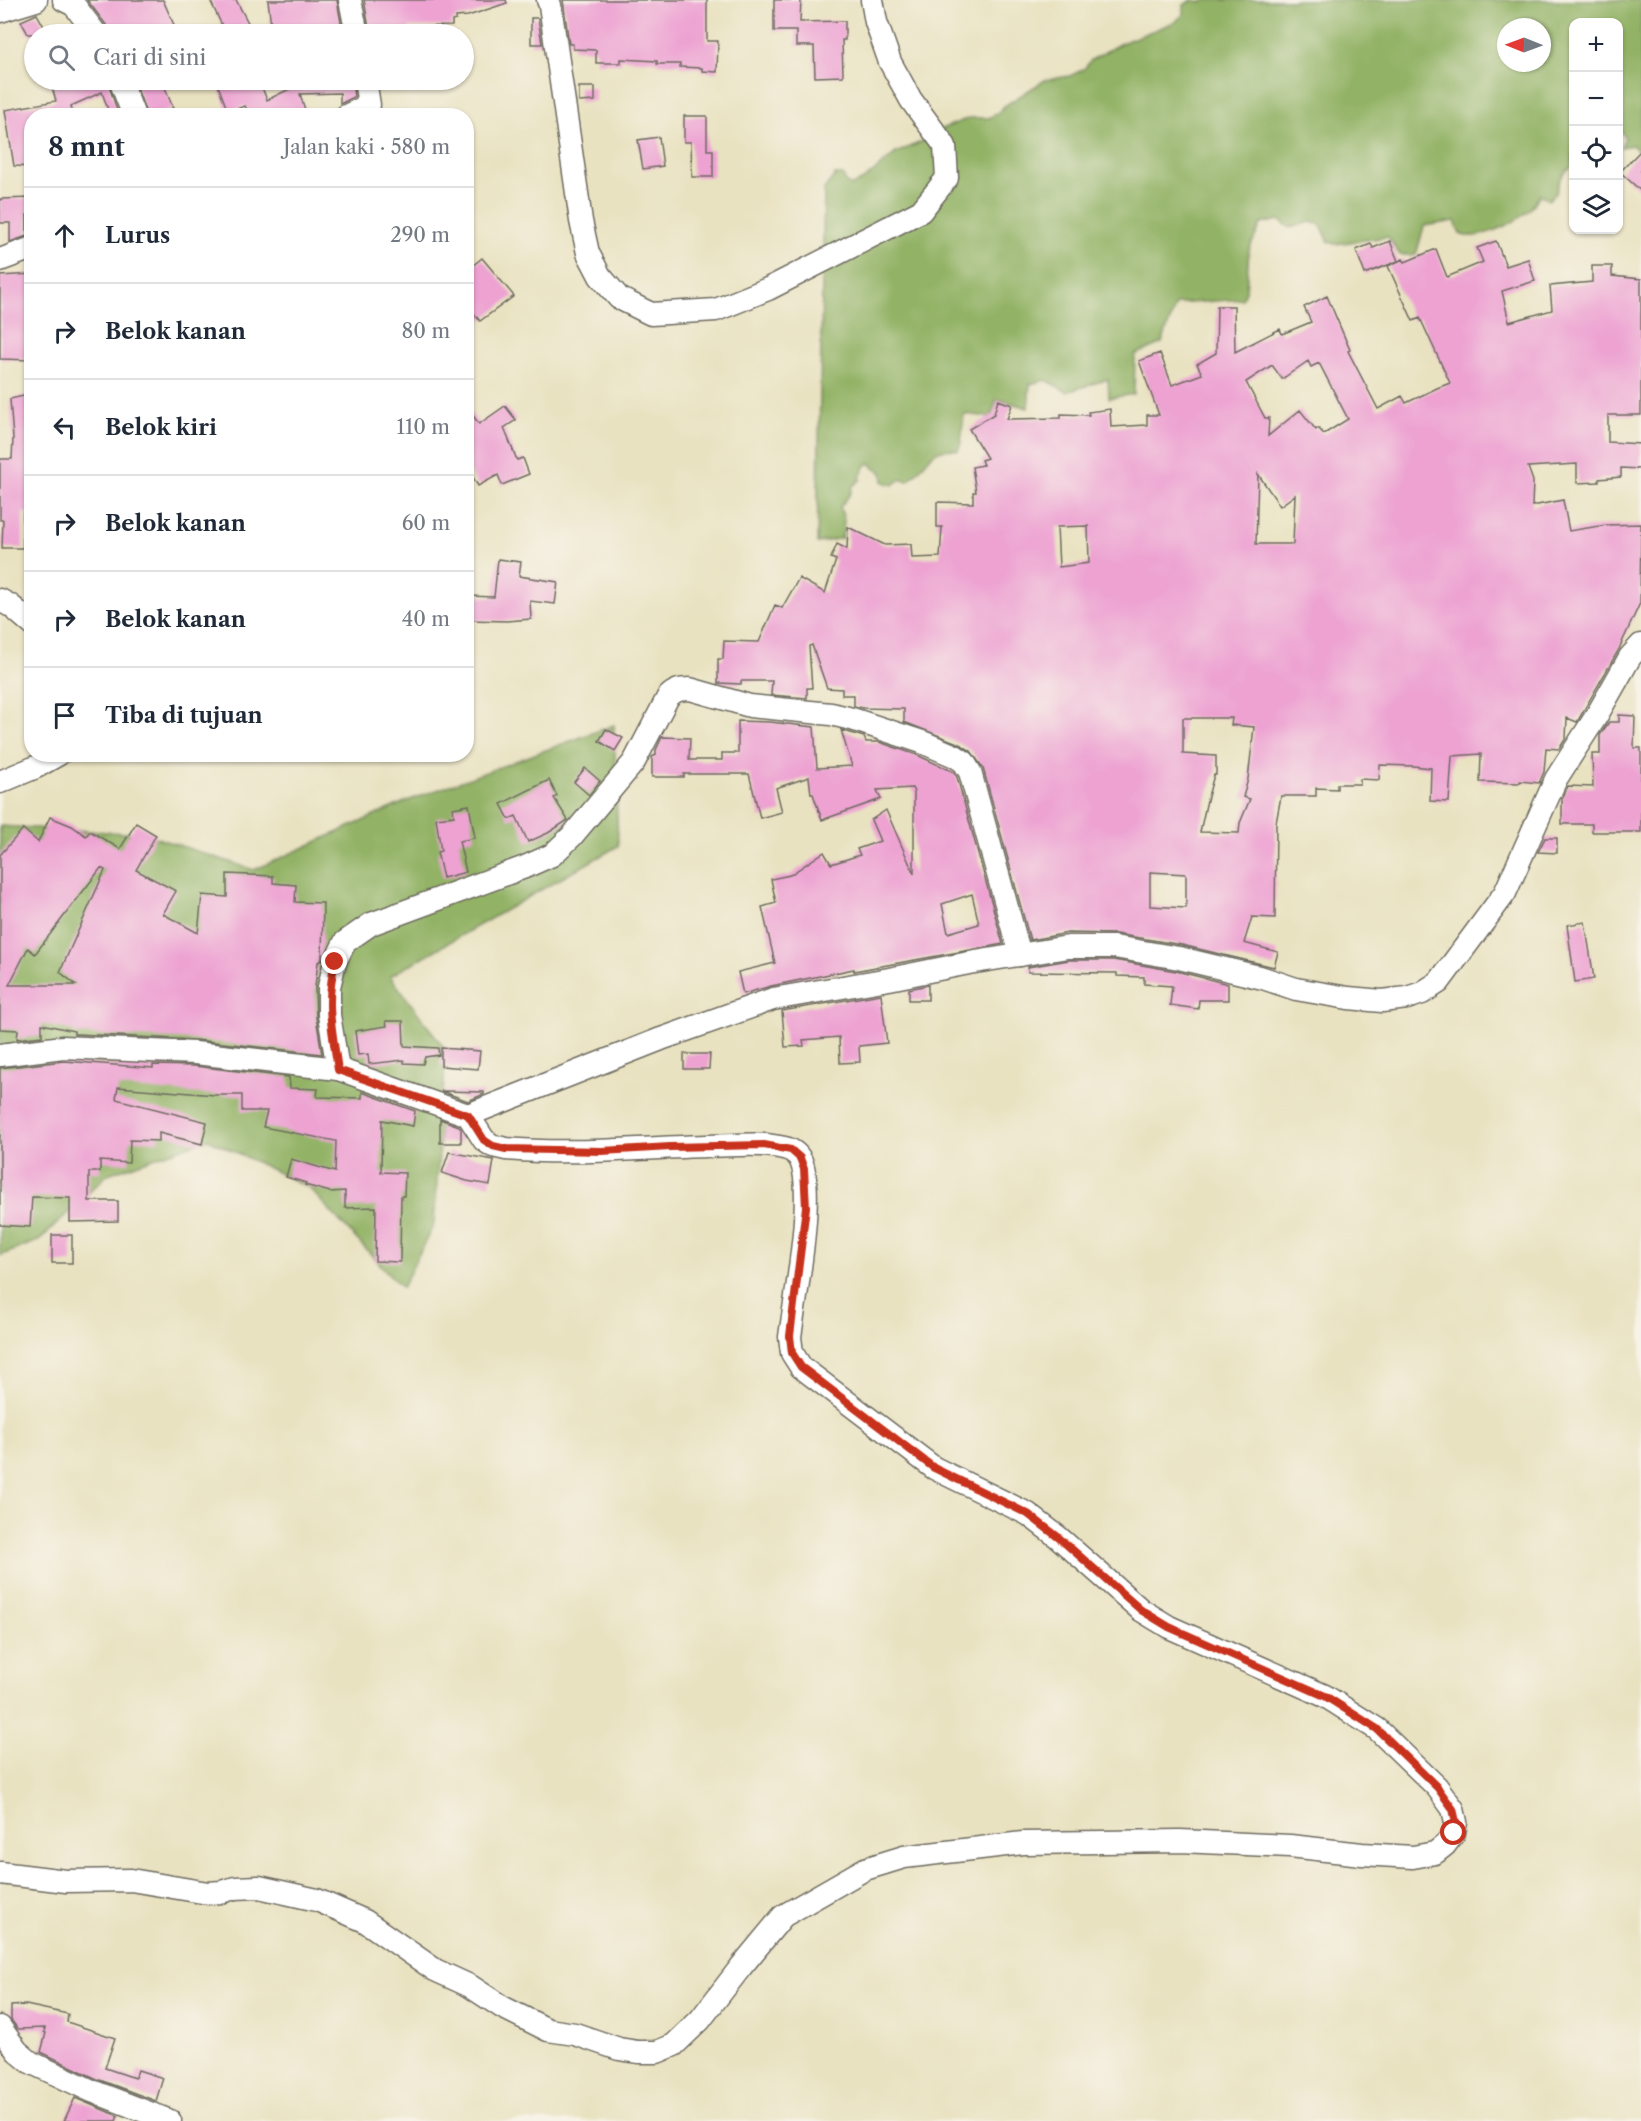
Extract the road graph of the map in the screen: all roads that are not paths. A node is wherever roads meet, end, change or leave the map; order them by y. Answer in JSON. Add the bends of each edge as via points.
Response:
{"nodes":[{"id":1,"x":36,"y":0,"type":"edge"},
{"id":2,"x":64,"y":0,"type":"edge"},
{"id":3,"x":350,"y":0,"type":"edge"},
{"id":4,"x":548,"y":0,"type":"edge"},
{"id":5,"x":872,"y":0,"type":"edge"},
{"id":6,"x":0,"y":11,"type":"edge"},
{"id":7,"x":88,"y":24,"type":"edge"},
{"id":8,"x":355,"y":24,"type":"edge"},
{"id":9,"x":124,"y":90,"type":"edge"},
{"id":10,"x":367,"y":90,"type":"edge"},
{"id":11,"x":131,"y":108,"type":"edge"},
{"id":12,"x":363,"y":108,"type":"edge"},
{"id":13,"x":24,"y":251,"type":"edge"},
{"id":14,"x":0,"y":260,"type":"edge"},
{"id":15,"x":0,"y":600,"type":"edge"},
{"id":16,"x":24,"y":617,"type":"edge"},
{"id":17,"x":1641,"y":645,"type":"edge"},
{"id":18,"x":45,"y":762,"type":"edge"},
{"id":19,"x":0,"y":782,"type":"edge"},
{"id":20,"x":1020,"y":955,"type":"junction"},
{"id":21,"x":0,"y":1055,"type":"edge"},
{"id":22,"x":338,"y":1070,"type":"junction"},
{"id":23,"x":468,"y":1115,"type":"junction"},
{"id":24,"x":0,"y":1873,"type":"edge"},
{"id":25,"x":0,"y":2027,"type":"edge"},
{"id":26,"x":170,"y":2121,"type":"edge"}],
"edges":[{"from":1,"to":6,"type":"street"},
{"from":2,"to":7,"type":"street","via":[[74,5]]},
{"from":3,"to":8,"type":"street"},
{"from":4,"to":5,"type":"street","via":[[588,253],[600,276],[619,298],[651,314],[716,310],[768,289],[921,211],[947,178],[945,146],[890,62]]},
{"from":9,"to":11,"type":"street"},
{"from":10,"to":12,"type":"street","via":[[369,105]]},
{"from":13,"to":14,"type":"street"},
{"from":15,"to":16,"type":"street"},
{"from":17,"to":20,"type":"street","via":[[1556,779],[1505,893],[1438,982],[1422,993],[1382,1001],[1348,998],[1296,989],[1179,958],[1114,947],[1068,947]]},
{"from":18,"to":19,"type":"street"},
{"from":20,"to":22,"type":"street","via":[[970,772],[960,758],[852,719],[750,706],[681,689],[669,698],[634,762],[552,855],[371,924],[345,942],[329,987],[329,1015]]},
{"from":20,"to":23,"type":"street","via":[[773,999]]},
{"from":21,"to":22,"type":"street","via":[[63,1047],[195,1053]]},
{"from":22,"to":23,"type":"street"},
{"from":23,"to":24,"type":"street","via":[[484,1140],[506,1149],[602,1151],[764,1145],[791,1150],[804,1169],[806,1207],[790,1336],[792,1353],[801,1367],[934,1468],[1028,1514],[1141,1610],[1169,1627],[1325,1696],[1377,1729],[1437,1787],[1453,1809],[1454,1833],[1435,1853],[1413,1857],[1180,1841],[1023,1843],[904,1857],[865,1869],[783,1917],[700,2020],[674,2045],[657,2052],[619,2049],[575,2034],[548,2030],[435,1970],[365,1921],[317,1900],[259,1887],[208,1893],[131,1880],[66,1881]]},
{"from":25,"to":26,"type":"street","via":[[30,2061],[92,2091]]}]}
